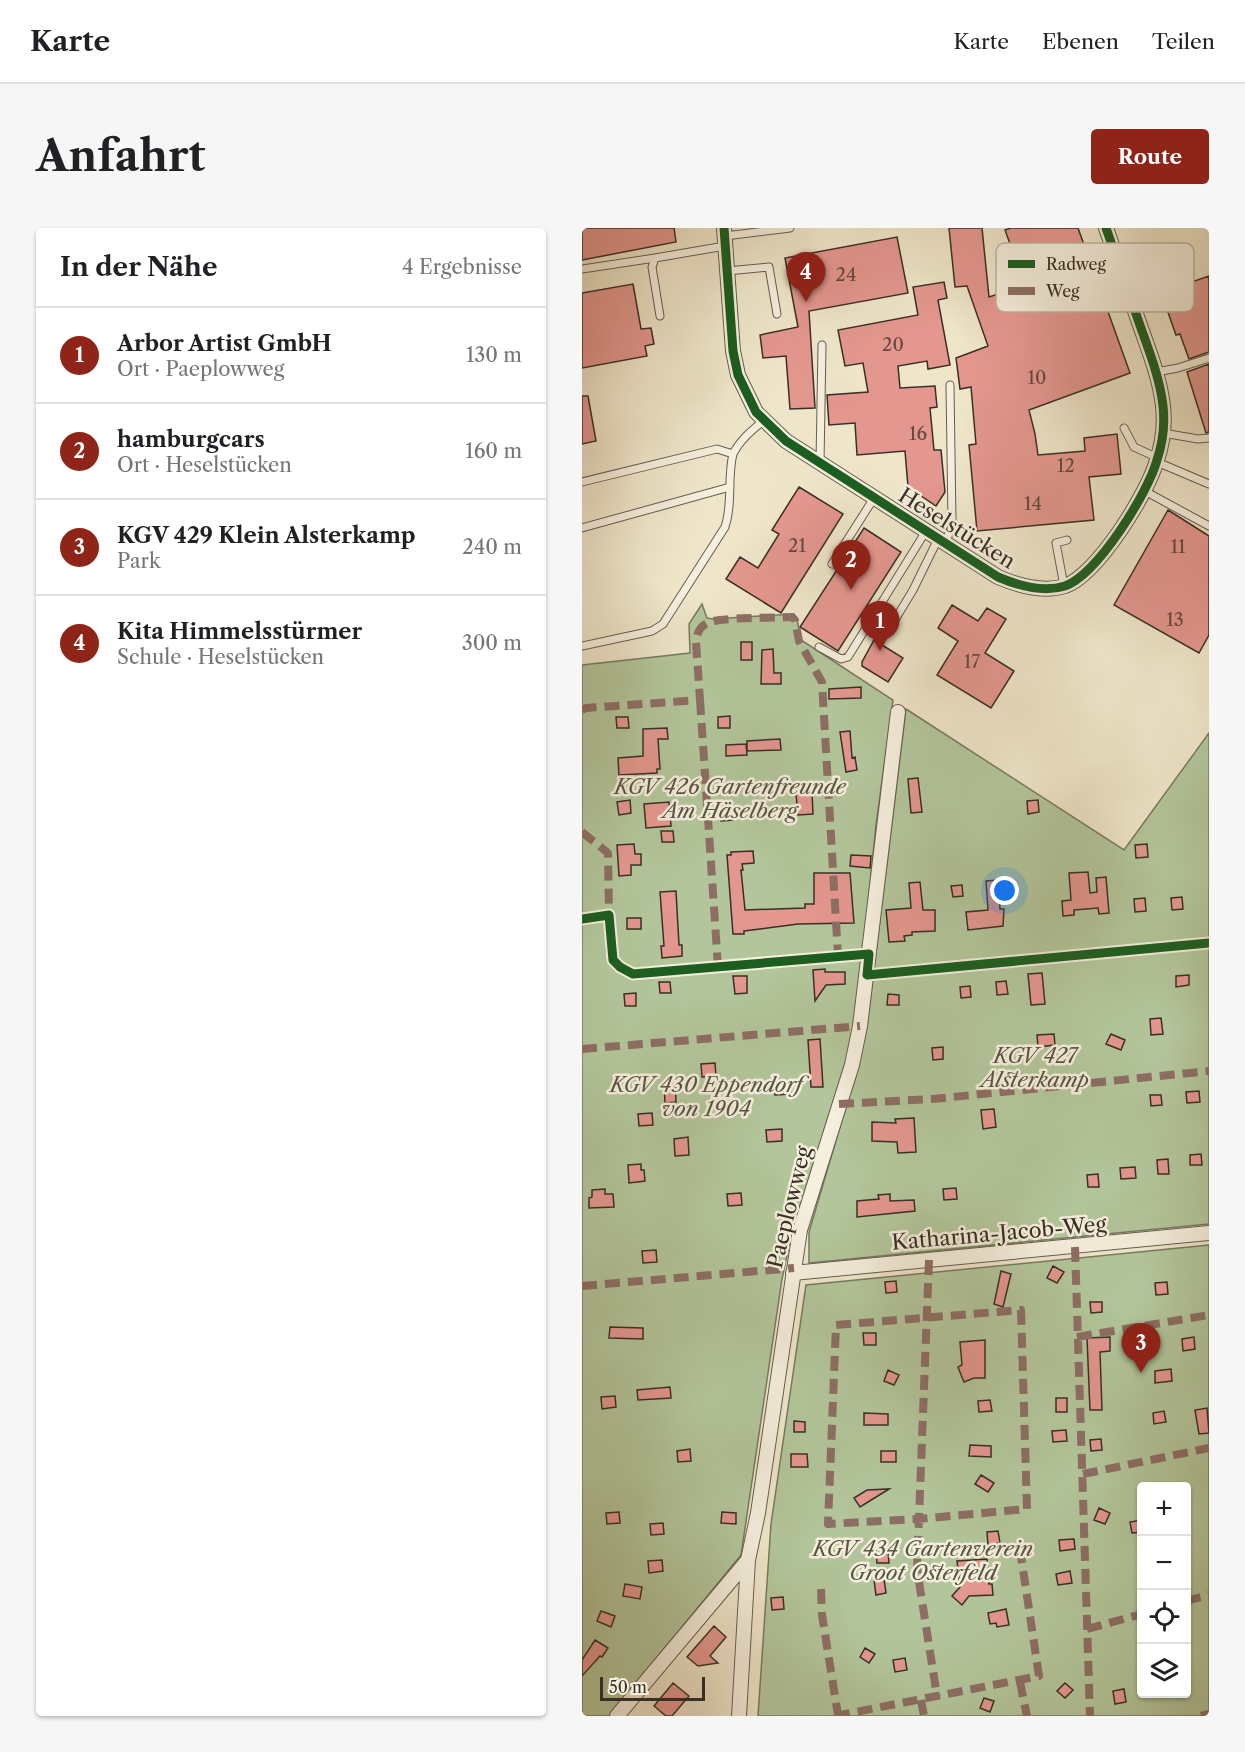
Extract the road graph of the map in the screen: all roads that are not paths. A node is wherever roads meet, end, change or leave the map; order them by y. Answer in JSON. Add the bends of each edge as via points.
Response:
{"nodes":[{"id":1,"x":790,"y":228,"type":"edge"},
{"id":2,"x":1106,"y":228,"type":"edge"},
{"id":3,"x":725,"y":237,"type":"edge"},
{"id":4,"x":1111,"y":243,"type":"edge"},
{"id":5,"x":655,"y":258,"type":"junction"},
{"id":6,"x":582,"y":270,"type":"edge"},
{"id":7,"x":727,"y":271,"type":"junction"},
{"id":8,"x":1135,"y":312,"type":"edge"},
{"id":9,"x":777,"y":314,"type":"dead end"},
{"id":10,"x":660,"y":316,"type":"dead end"},
{"id":11,"x":822,"y":345,"type":"dead end"},
{"id":12,"x":1209,"y":358,"type":"edge"},
{"id":13,"x":1156,"y":372,"type":"junction"},
{"id":14,"x":951,"y":386,"type":"dead end"},
{"id":15,"x":763,"y":421,"type":"junction"},
{"id":16,"x":1124,"y":428,"type":"dead end"},
{"id":17,"x":1163,"y":433,"type":"junction"},
{"id":18,"x":1209,"y":438,"type":"edge"},
{"id":19,"x":733,"y":454,"type":"junction"},
{"id":20,"x":1157,"y":460,"type":"junction"},
{"id":21,"x":820,"y":463,"type":"junction"},
{"id":22,"x":582,"y":482,"type":"edge"},
{"id":23,"x":1209,"y":484,"type":"edge"},
{"id":24,"x":730,"y":488,"type":"junction"},
{"id":25,"x":1143,"y":489,"type":"junction"},
{"id":26,"x":874,"y":498,"type":"junction"},
{"id":27,"x":1209,"y":526,"type":"edge"},
{"id":28,"x":582,"y":528,"type":"edge"},
{"id":29,"x":937,"y":538,"type":"junction"},
{"id":30,"x":1066,"y":540,"type":"dead end"},
{"id":31,"x":832,"y":564,"type":"dead end"},
{"id":32,"x":1064,"y":586,"type":"junction"},
{"id":33,"x":890,"y":628,"type":"dead end"},
{"id":34,"x":582,"y":646,"type":"edge"},
{"id":35,"x":819,"y":647,"type":"dead end"},
{"id":36,"x":898,"y":712,"type":"dead end"},
{"id":37,"x":1209,"y":1233,"type":"edge"},
{"id":38,"x":793,"y":1273,"type":"junction"},
{"id":39,"x":748,"y":1560,"type":"junction"},
{"id":40,"x":616,"y":1716,"type":"edge"},
{"id":41,"x":739,"y":1716,"type":"edge"}],
"edges":[{"from":1,"to":3,"type":"lane"},
{"from":2,"to":4,"type":"street"},
{"from":3,"to":5,"type":"lane"},
{"from":3,"to":7,"type":"street","name":"Heselstücken"},
{"from":5,"to":6,"type":"lane"},
{"from":5,"to":10,"type":"lane","via":[[652,267]]},
{"from":7,"to":9,"type":"lane","via":[[769,267]]},
{"from":7,"to":15,"type":"street","name":"Heselstücken","via":[[738,375]]},
{"from":8,"to":13,"type":"street"},
{"from":11,"to":21,"type":"lane"},
{"from":12,"to":13,"type":"lane"},
{"from":13,"to":17,"type":"street"},
{"from":14,"to":29,"type":"lane","via":[[952,521]]},
{"from":15,"to":19,"type":"lane","via":[[738,444]]},
{"from":15,"to":21,"type":"street","name":"Heselstücken"},
{"from":16,"to":20,"type":"lane","via":[[1134,447]]},
{"from":17,"to":18,"type":"lane"},
{"from":17,"to":20,"type":"street"},
{"from":19,"to":22,"type":"lane","via":[[717,449]]},
{"from":19,"to":24,"type":"lane"},
{"from":20,"to":23,"type":"lane"},
{"from":20,"to":25,"type":"street"},
{"from":21,"to":26,"type":"street","name":"Heselstücken"},
{"from":24,"to":28,"type":"lane"},
{"from":24,"to":34,"type":"lane","via":[[725,527],[663,624],[652,631]]},
{"from":25,"to":27,"type":"lane"},
{"from":25,"to":32,"type":"street","via":[[1096,563],[1080,579]]},
{"from":26,"to":29,"type":"street","name":"Heselstücken"},
{"from":26,"to":31,"type":"lane"},
{"from":29,"to":32,"type":"street","name":"Heselstücken","via":[[1013,584],[1047,589]]},
{"from":29,"to":33,"type":"lane"},
{"from":29,"to":35,"type":"lane","via":[[848,657],[841,659]]},
{"from":30,"to":32,"type":"lane","via":[[1056,543]]},
{"from":36,"to":38,"type":"street","name":"Paeplowweg","via":[[860,1026],[852,1065],[800,1230]]},
{"from":37,"to":38,"type":"street","name":"Katharina-Jacob-Weg"},
{"from":38,"to":39,"type":"street","name":"Paeplowweg"},
{"from":39,"to":40,"type":"street"},
{"from":39,"to":41,"type":"street","name":"Paeplowweg"}]}
